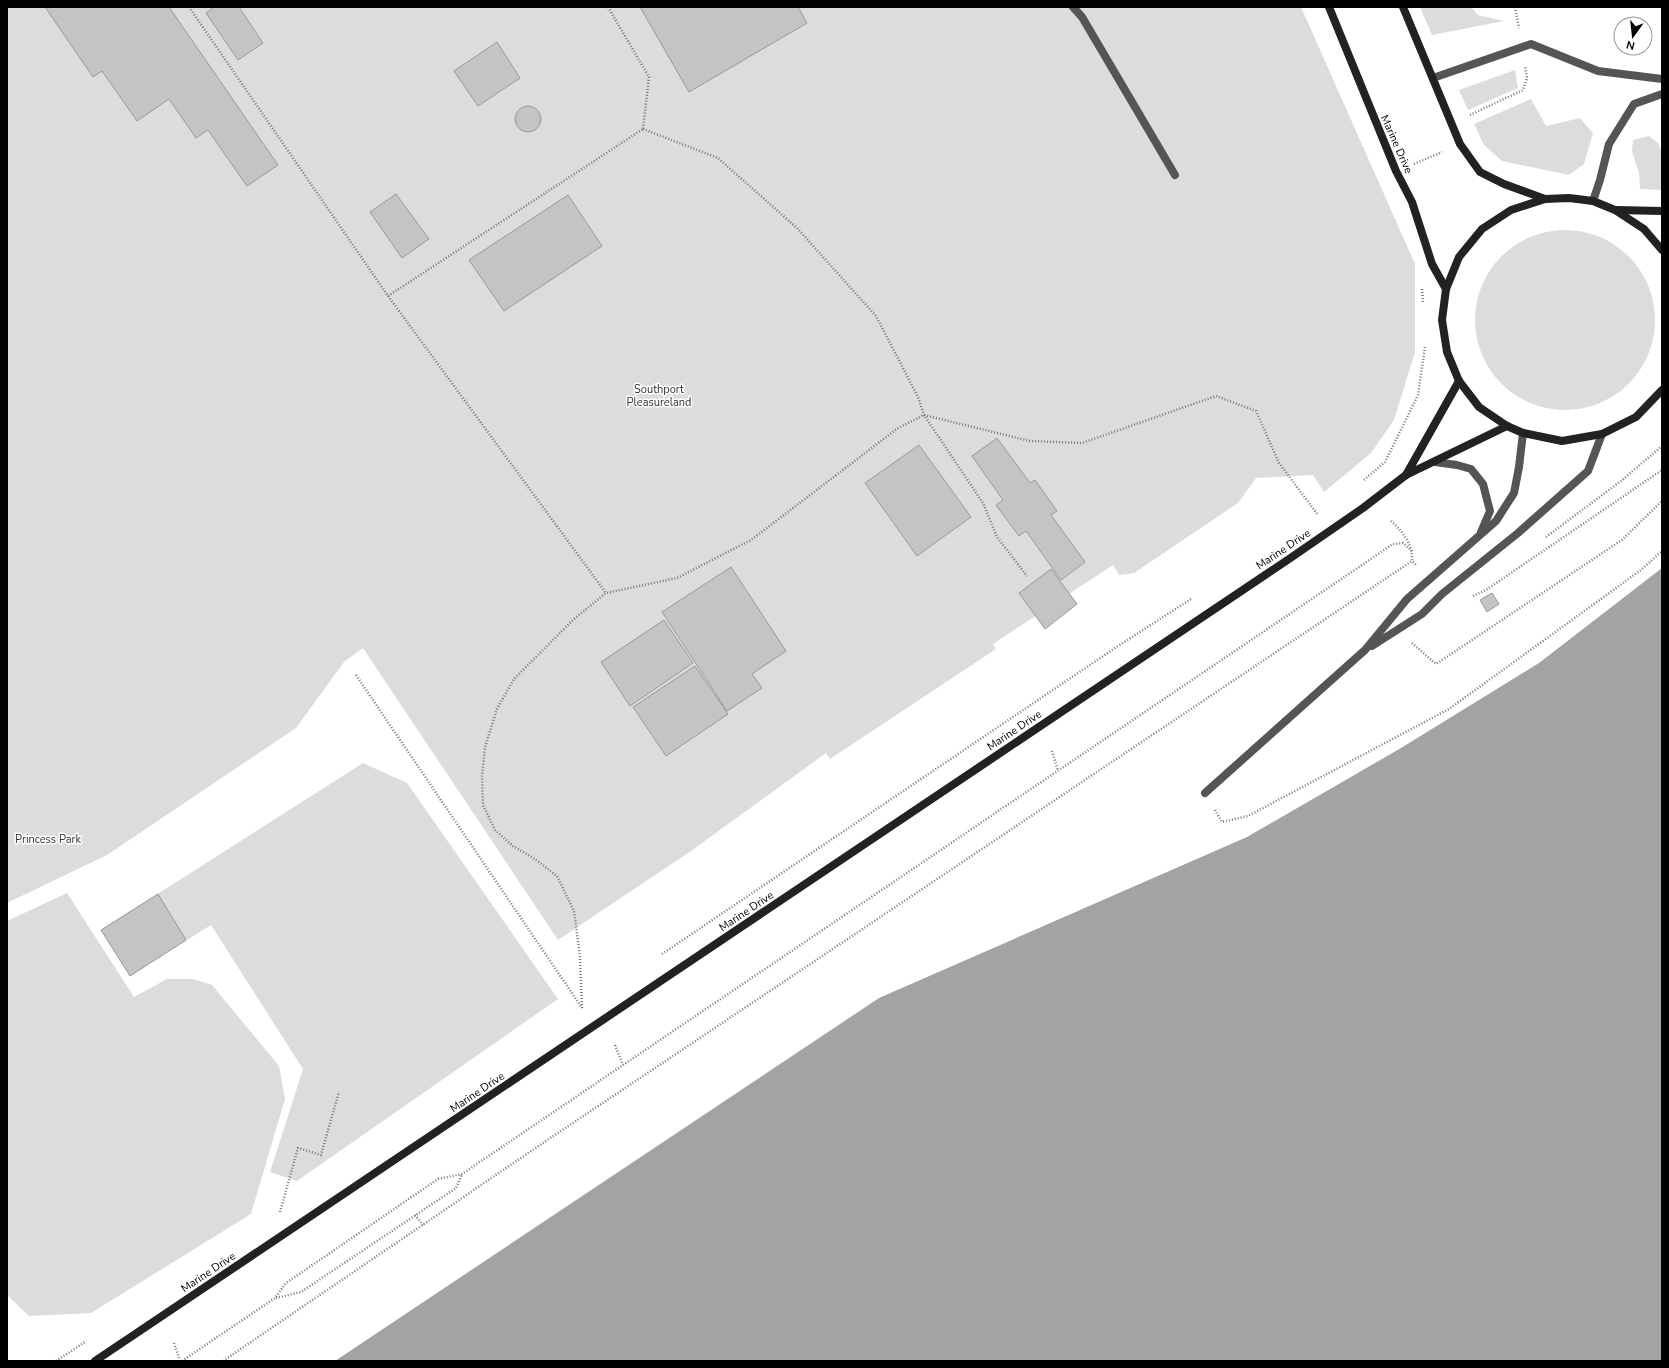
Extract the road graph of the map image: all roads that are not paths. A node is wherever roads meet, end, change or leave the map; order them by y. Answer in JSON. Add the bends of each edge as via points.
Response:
{"nodes":[{"id":1,"x":1073,"y":7,"type":"edge"},
{"id":2,"x":1329,"y":7,"type":"edge"},
{"id":3,"x":1403,"y":7,"type":"edge"},
{"id":4,"x":1433,"y":78,"type":"junction"},
{"id":5,"x":1662,"y":79,"type":"edge"},
{"id":6,"x":1662,"y":94,"type":"edge"},
{"id":7,"x":1175,"y":176,"type":"dead end"},
{"id":8,"x":1545,"y":199,"type":"junction"},
{"id":9,"x":1593,"y":202,"type":"junction"},
{"id":10,"x":1616,"y":210,"type":"junction"},
{"id":11,"x":1662,"y":211,"type":"edge"},
{"id":12,"x":1662,"y":250,"type":"edge"},
{"id":13,"x":1446,"y":289,"type":"junction"},
{"id":14,"x":1459,"y":381,"type":"junction"},
{"id":15,"x":1662,"y":390,"type":"edge"},
{"id":16,"x":1506,"y":426,"type":"junction"},
{"id":17,"x":1523,"y":434,"type":"junction"},
{"id":18,"x":1602,"y":434,"type":"junction"},
{"id":19,"x":1435,"y":462,"type":"junction"},
{"id":20,"x":1406,"y":475,"type":"junction"},
{"id":21,"x":1480,"y":535,"type":"junction"},
{"id":22,"x":1365,"y":650,"type":"junction"},
{"id":23,"x":1205,"y":793,"type":"road end"},
{"id":24,"x":95,"y":1361,"type":"edge"}],
"edges":[{"from":1,"to":7,"type":"lane","via":[[1082,16]]},
{"from":2,"to":13,"type":"street","name":"Marine Drive","via":[[1396,171],[1412,202],[1432,264]]},
{"from":3,"to":4,"type":"street"},
{"from":4,"to":5,"type":"lane","via":[[1531,44],[1598,71]]},
{"from":4,"to":8,"type":"street","via":[[1460,144],[1480,172]]},
{"from":6,"to":9,"type":"lane","via":[[1634,104],[1609,144]]},
{"from":8,"to":9,"type":"street","via":[[1569,198]]},
{"from":8,"to":13,"type":"street","via":[[1511,210],[1482,229],[1459,257]]},
{"from":9,"to":10,"type":"street"},
{"from":10,"to":11,"type":"street"},
{"from":10,"to":12,"type":"street","via":[[1644,229]]},
{"from":13,"to":14,"type":"street","via":[[1443,328],[1447,352]]},
{"from":14,"to":16,"type":"street","via":[[1480,407]]},
{"from":14,"to":20,"type":"street","name":"Marine Drive"},
{"from":15,"to":18,"type":"street","via":[[1636,417]]},
{"from":16,"to":17,"type":"street"},
{"from":16,"to":19,"type":"street","name":"Marine Drive"},
{"from":17,"to":18,"type":"street","via":[[1562,440]]},
{"from":17,"to":21,"type":"lane","via":[[1514,493],[1496,521]]},
{"from":18,"to":22,"type":"lane","via":[[1588,471],[1518,533],[1442,594],[1422,614]]},
{"from":19,"to":20,"type":"street","name":"Marine Drive"},
{"from":19,"to":21,"type":"lane","via":[[1471,469],[1483,484],[1490,511]]},
{"from":20,"to":24,"type":"street","name":"Marine Drive","via":[[1283,563]]},
{"from":21,"to":22,"type":"lane","via":[[1407,599]]},
{"from":22,"to":23,"type":"lane"}]}
